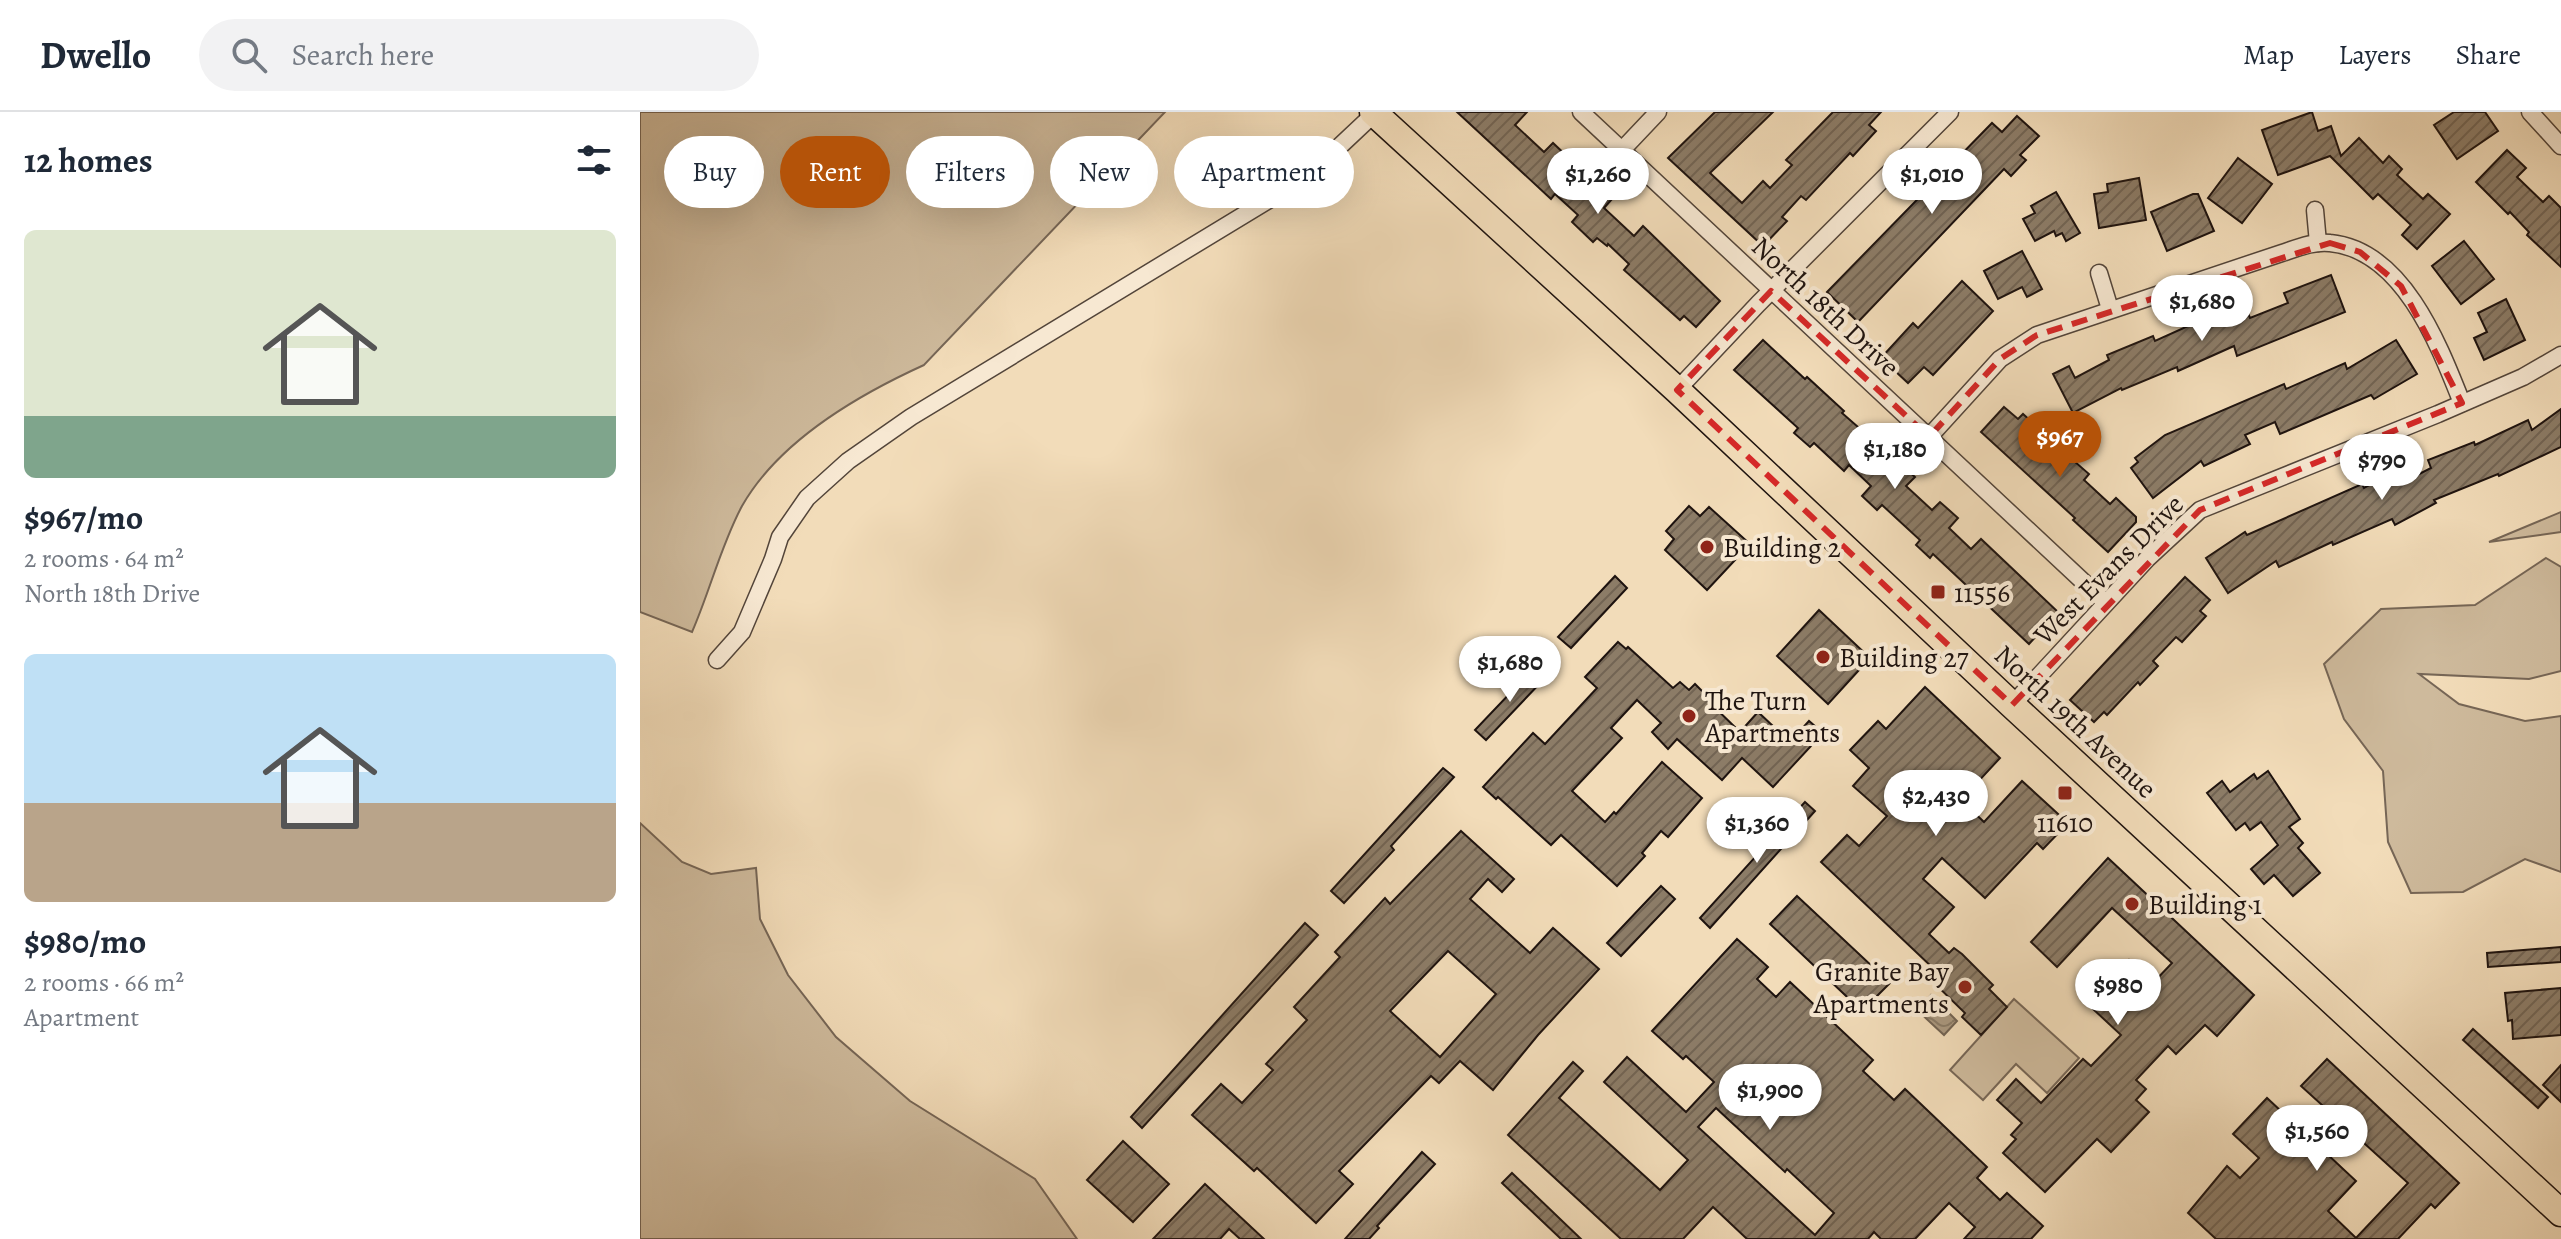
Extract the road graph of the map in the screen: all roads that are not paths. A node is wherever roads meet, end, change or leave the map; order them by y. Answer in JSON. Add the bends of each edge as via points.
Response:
{"nodes":[{"id":1,"x":1374,"y":112,"type":"edge"},
{"id":2,"x":1581,"y":112,"type":"edge"},
{"id":3,"x":1658,"y":112,"type":"edge"},
{"id":4,"x":1950,"y":112,"type":"edge"},
{"id":5,"x":2530,"y":112,"type":"edge"},
{"id":6,"x":2561,"y":146,"type":"edge"},
{"id":7,"x":1622,"y":150,"type":"junction"},
{"id":8,"x":2315,"y":210,"type":"dead end"},
{"id":9,"x":2318,"y":243,"type":"junction"},
{"id":10,"x":2099,"y":273,"type":"dead end"},
{"id":11,"x":1771,"y":291,"type":"junction"},
{"id":12,"x":2110,"y":309,"type":"junction"},
{"id":13,"x":2561,"y":355,"type":"edge"},
{"id":14,"x":1677,"y":390,"type":"junction"},
{"id":15,"x":2462,"y":403,"type":"junction"},
{"id":16,"x":1929,"y":437,"type":"junction"},
{"id":17,"x":2106,"y":603,"type":"junction"},
{"id":18,"x":717,"y":660,"type":"dead end"},
{"id":19,"x":2012,"y":705,"type":"junction"},
{"id":20,"x":2561,"y":1213,"type":"edge"}],
"edges":[{"from":1,"to":14,"type":"main road","name":"North 19th Avenue"},
{"from":1,"to":18,"type":"street","via":[[1308,176],[911,417],[848,461],[807,498],[780,537],[742,632]]},
{"from":2,"to":7,"type":"street","name":"North 18th Drive"},
{"from":3,"to":7,"type":"street"},
{"from":4,"to":11,"type":"street"},
{"from":5,"to":6,"type":"street"},
{"from":7,"to":11,"type":"street","name":"North 18th Drive"},
{"from":8,"to":9,"type":"street"},
{"from":9,"to":12,"type":"street"},
{"from":9,"to":15,"type":"street","via":[[2360,252],[2384,268],[2418,307]]},
{"from":10,"to":12,"type":"street"},
{"from":11,"to":14,"type":"street"},
{"from":11,"to":16,"type":"street","name":"North 18th Drive"},
{"from":12,"to":16,"type":"street","via":[[2037,335],[2000,359]]},
{"from":13,"to":15,"type":"street","name":"West Evans Drive"},
{"from":14,"to":19,"type":"main road","name":"North 19th Avenue"},
{"from":15,"to":17,"type":"street","name":"West Evans Drive","via":[[2200,510]]},
{"from":16,"to":17,"type":"street","name":"North 18th Drive"},
{"from":17,"to":19,"type":"street","name":"West Evans Drive"},
{"from":19,"to":20,"type":"main road","name":"North 19th Avenue"}]}
